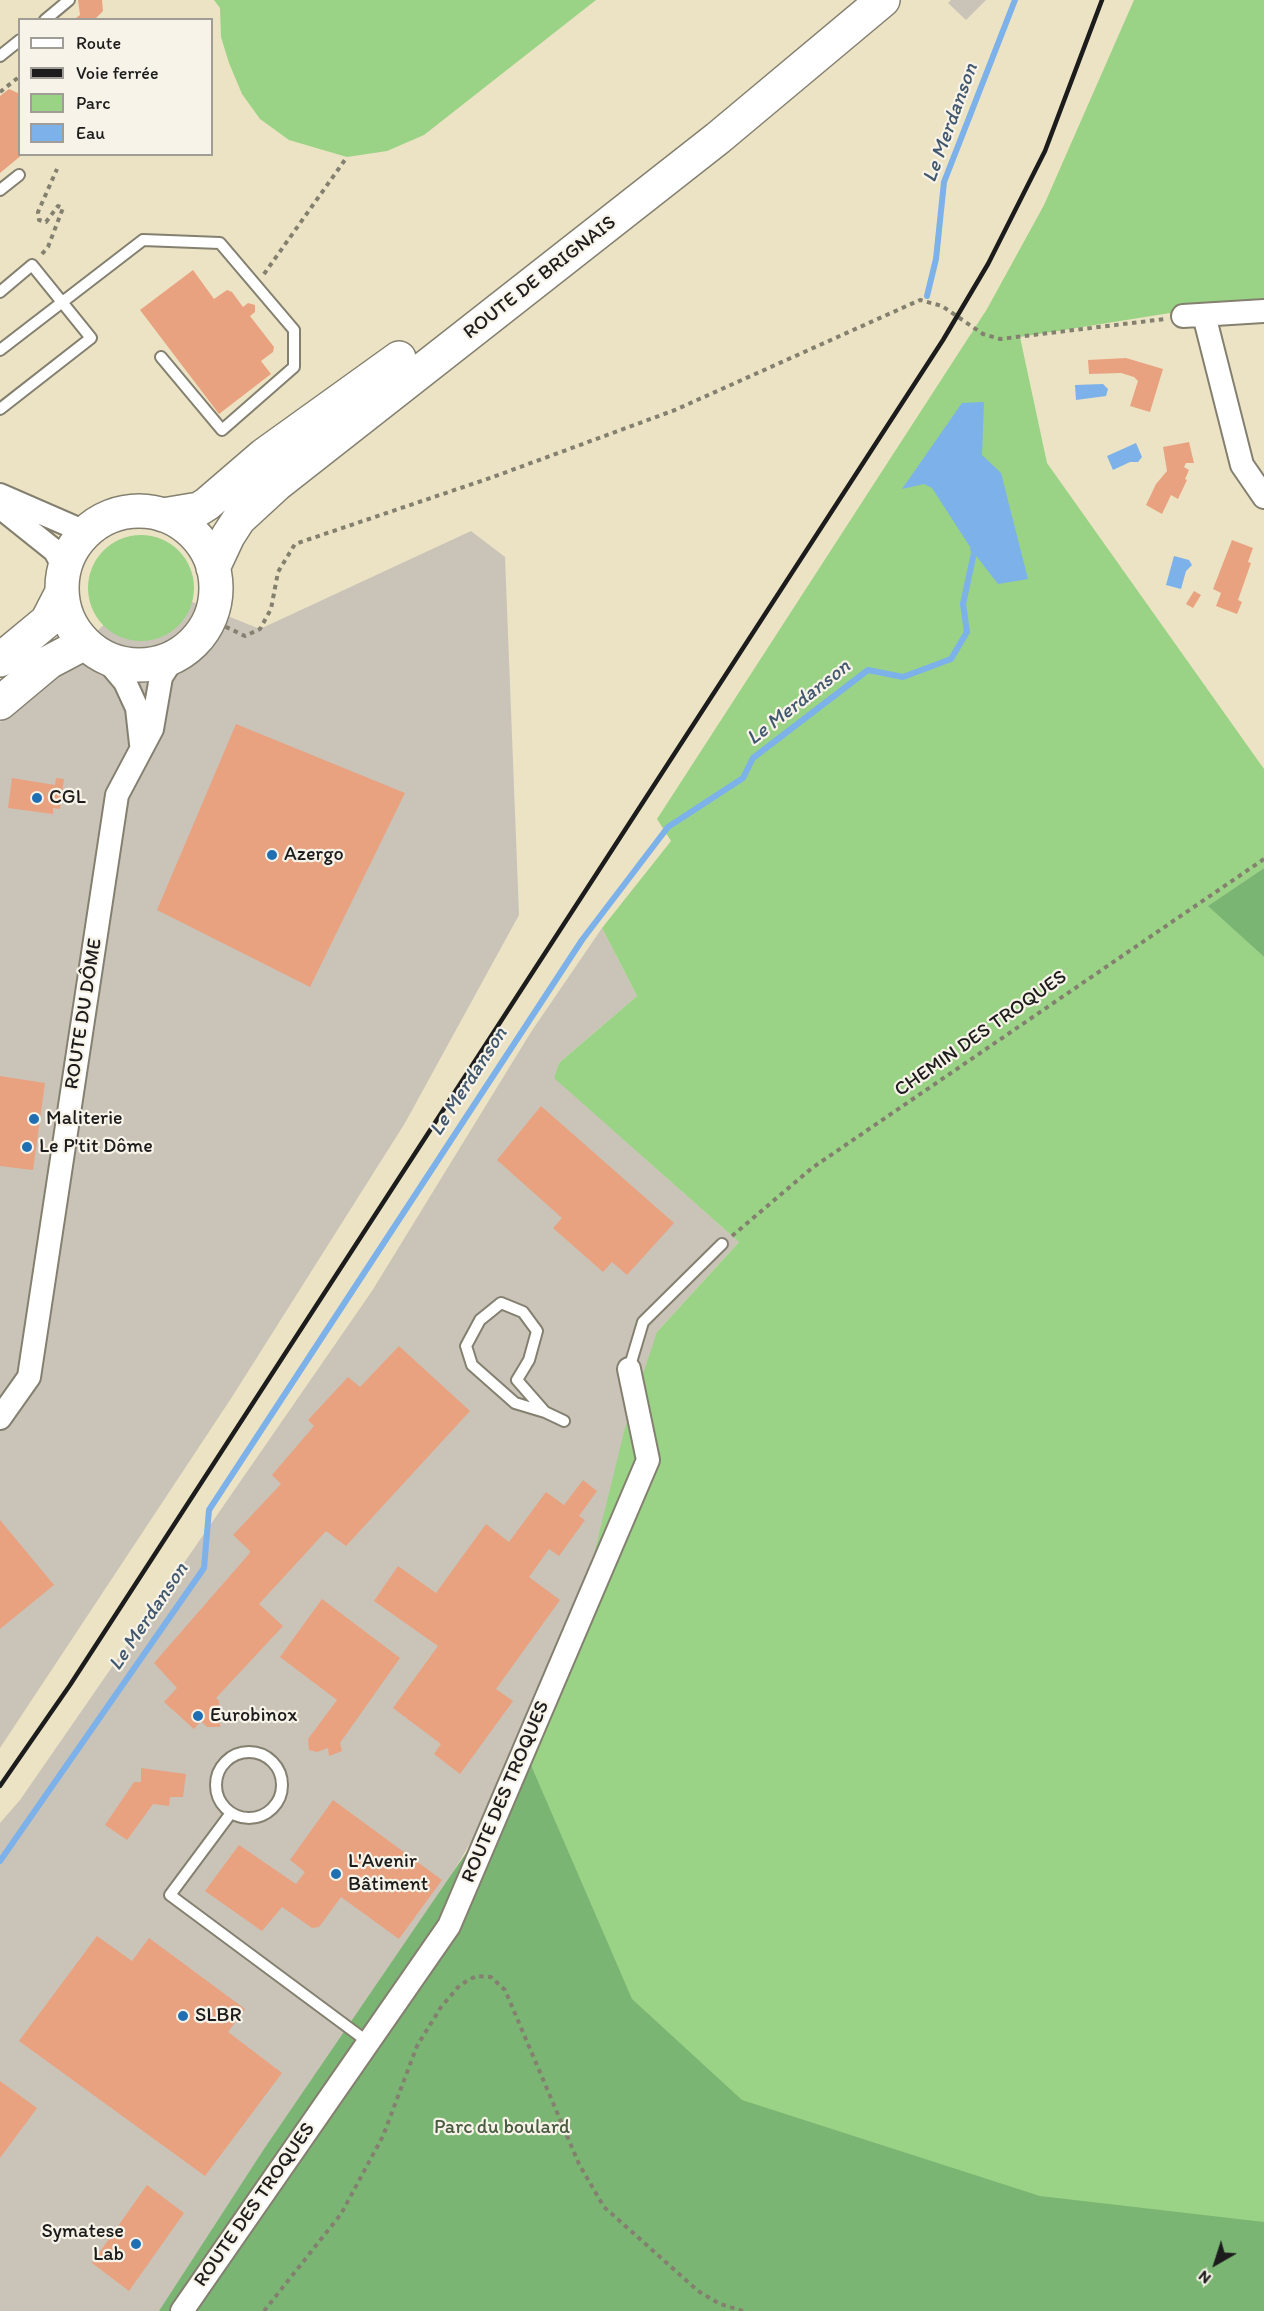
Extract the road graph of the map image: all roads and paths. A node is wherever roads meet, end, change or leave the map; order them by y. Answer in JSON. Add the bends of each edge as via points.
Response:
{"nodes":[{"id":1,"x":69,"y":0,"type":"edge"},
{"id":2,"x":852,"y":0,"type":"edge"},
{"id":3,"x":883,"y":0,"type":"edge"},
{"id":4,"x":47,"y":18,"type":"edge"},
{"id":5,"x":18,"y":42,"type":"edge"},
{"id":6,"x":0,"y":56,"type":"edge"},
{"id":7,"x":18,"y":78,"type":"edge"},
{"id":8,"x":0,"y":92,"type":"edge"},
{"id":9,"x":347,"y":157,"type":"dead end"},
{"id":10,"x":57,"y":169,"type":"dead end"},
{"id":11,"x":19,"y":175,"type":"dead end"},
{"id":12,"x":0,"y":190,"type":"edge"},
{"id":13,"x":32,"y":265,"type":"junction"},
{"id":14,"x":256,"y":285,"type":"junction"},
{"id":15,"x":0,"y":292,"type":"edge"},
{"id":16,"x":62,"y":301,"type":"junction"},
{"id":17,"x":1264,"y":312,"type":"edge"},
{"id":18,"x":1194,"y":316,"type":"junction"},
{"id":19,"x":0,"y":350,"type":"edge"},
{"id":20,"x":160,"y":357,"type":"dead end"},
{"id":21,"x":0,"y":409,"type":"edge"},
{"id":22,"x":0,"y":495,"type":"edge"},
{"id":23,"x":1264,"y":497,"type":"edge"},
{"id":24,"x":0,"y":507,"type":"edge"},
{"id":25,"x":163,"y":515,"type":"junction"},
{"id":26,"x":85,"y":532,"type":"junction"},
{"id":27,"x":213,"y":568,"type":"junction"},
{"id":28,"x":63,"y":580,"type":"junction"},
{"id":29,"x":208,"y":623,"type":"junction"},
{"id":30,"x":95,"y":650,"type":"junction"},
{"id":31,"x":174,"y":657,"type":"junction"},
{"id":32,"x":0,"y":660,"type":"edge"},
{"id":33,"x":0,"y":703,"type":"edge"},
{"id":34,"x":141,"y":748,"type":"junction"},
{"id":35,"x":1264,"y":859,"type":"edge"},
{"id":36,"x":722,"y":1244,"type":"joint"},
{"id":37,"x":628,"y":1369,"type":"joint"},
{"id":38,"x":545,"y":1412,"type":"junction"},
{"id":39,"x":0,"y":1418,"type":"edge"},
{"id":40,"x":564,"y":1422,"type":"dead end"},
{"id":41,"x":231,"y":1813,"type":"junction"},
{"id":42,"x":368,"y":2042,"type":"junction"},
{"id":43,"x":182,"y":2311,"type":"edge"},
{"id":44,"x":264,"y":2311,"type":"edge"},
{"id":45,"x":743,"y":2311,"type":"edge"}],
"edges":[{"from":1,"to":4,"type":"lane"},
{"from":2,"to":25,"type":"main road","name":"ROUTE DE BRIGNAIS","via":[[707,120],[375,377],[264,455],[207,504]]},
{"from":3,"to":27,"type":"main road","name":"ROUTE DE BRIGNAIS","via":[[718,138],[277,484],[239,519]]},
{"from":5,"to":6,"type":"lane"},
{"from":7,"to":8,"type":"path"},
{"from":9,"to":14,"type":"path"},
{"from":10,"to":13,"type":"path","via":[[38,212],[39,220],[46,222],[58,206],[63,208],[62,216],[48,247]]},
{"from":11,"to":12,"type":"lane"},
{"from":13,"to":15,"type":"lane"},
{"from":13,"to":16,"type":"lane"},
{"from":14,"to":16,"type":"lane","via":[[220,243],[143,240]]},
{"from":14,"to":20,"type":"lane","via":[[294,330],[294,367],[222,430]]},
{"from":16,"to":19,"type":"lane"},
{"from":16,"to":21,"type":"lane","via":[[91,338]]},
{"from":17,"to":18,"type":"street"},
{"from":18,"to":23,"type":"street","via":[[1242,465]]},
{"from":18,"to":29,"type":"path","via":[[1000,339],[983,334],[942,306],[920,300],[675,410],[295,544],[278,572],[271,609],[260,629],[246,636]]},
{"from":22,"to":26,"type":"street"},
{"from":24,"to":28,"type":"street","via":[[55,551]]},
{"from":25,"to":26,"type":"main road","via":[[131,510],[106,517]]},
{"from":25,"to":27,"type":"main road","via":[[197,536]]},
{"from":26,"to":28,"type":"main road","via":[[72,549]]},
{"from":27,"to":29,"type":"main road","via":[[215,601]]},
{"from":28,"to":30,"type":"main road","via":[[69,620]]},
{"from":28,"to":32,"type":"main road","via":[[47,621]]},
{"from":29,"to":31,"type":"main road","via":[[194,643]]},
{"from":30,"to":31,"type":"main road","via":[[127,664],[151,664]]},
{"from":30,"to":33,"type":"main road","via":[[49,662]]},
{"from":30,"to":34,"type":"street","via":[[125,682],[137,708]]},
{"from":31,"to":34,"type":"street","name":"ROUTE DU DÔME","via":[[161,677],[152,729]]},
{"from":34,"to":39,"type":"street","name":"ROUTE DU DÔME","via":[[117,795],[29,1377]]},
{"from":35,"to":36,"type":"path","name":"CHEMIN DES TROQUES","via":[[812,1168]]},
{"from":36,"to":37,"type":"lane","name":"ROUTE DES TROQUES","via":[[643,1322]]},
{"from":37,"to":42,"type":"street","name":"ROUTE DES TROQUES","via":[[648,1460],[449,1926]]},
{"from":38,"to":38,"type":"lane","via":[[517,1380],[529,1360],[537,1331],[523,1312],[501,1303],[480,1320],[466,1346],[472,1365],[515,1403]]},
{"from":38,"to":40,"type":"lane"},
{"from":41,"to":41,"type":"lane","via":[[240,1817],[262,1816],[279,1801],[282,1780],[272,1760],[263,1754],[253,1751],[231,1756],[217,1773],[217,1795]]},
{"from":41,"to":42,"type":"lane","via":[[170,1895]]},
{"from":42,"to":43,"type":"street","name":"ROUTE DES TROQUES"},
{"from":44,"to":45,"type":"path","via":[[341,2214],[383,2136],[417,2046],[460,1985],[476,1976],[491,1977],[505,1989],[579,2164],[604,2207],[698,2291]]}]}
